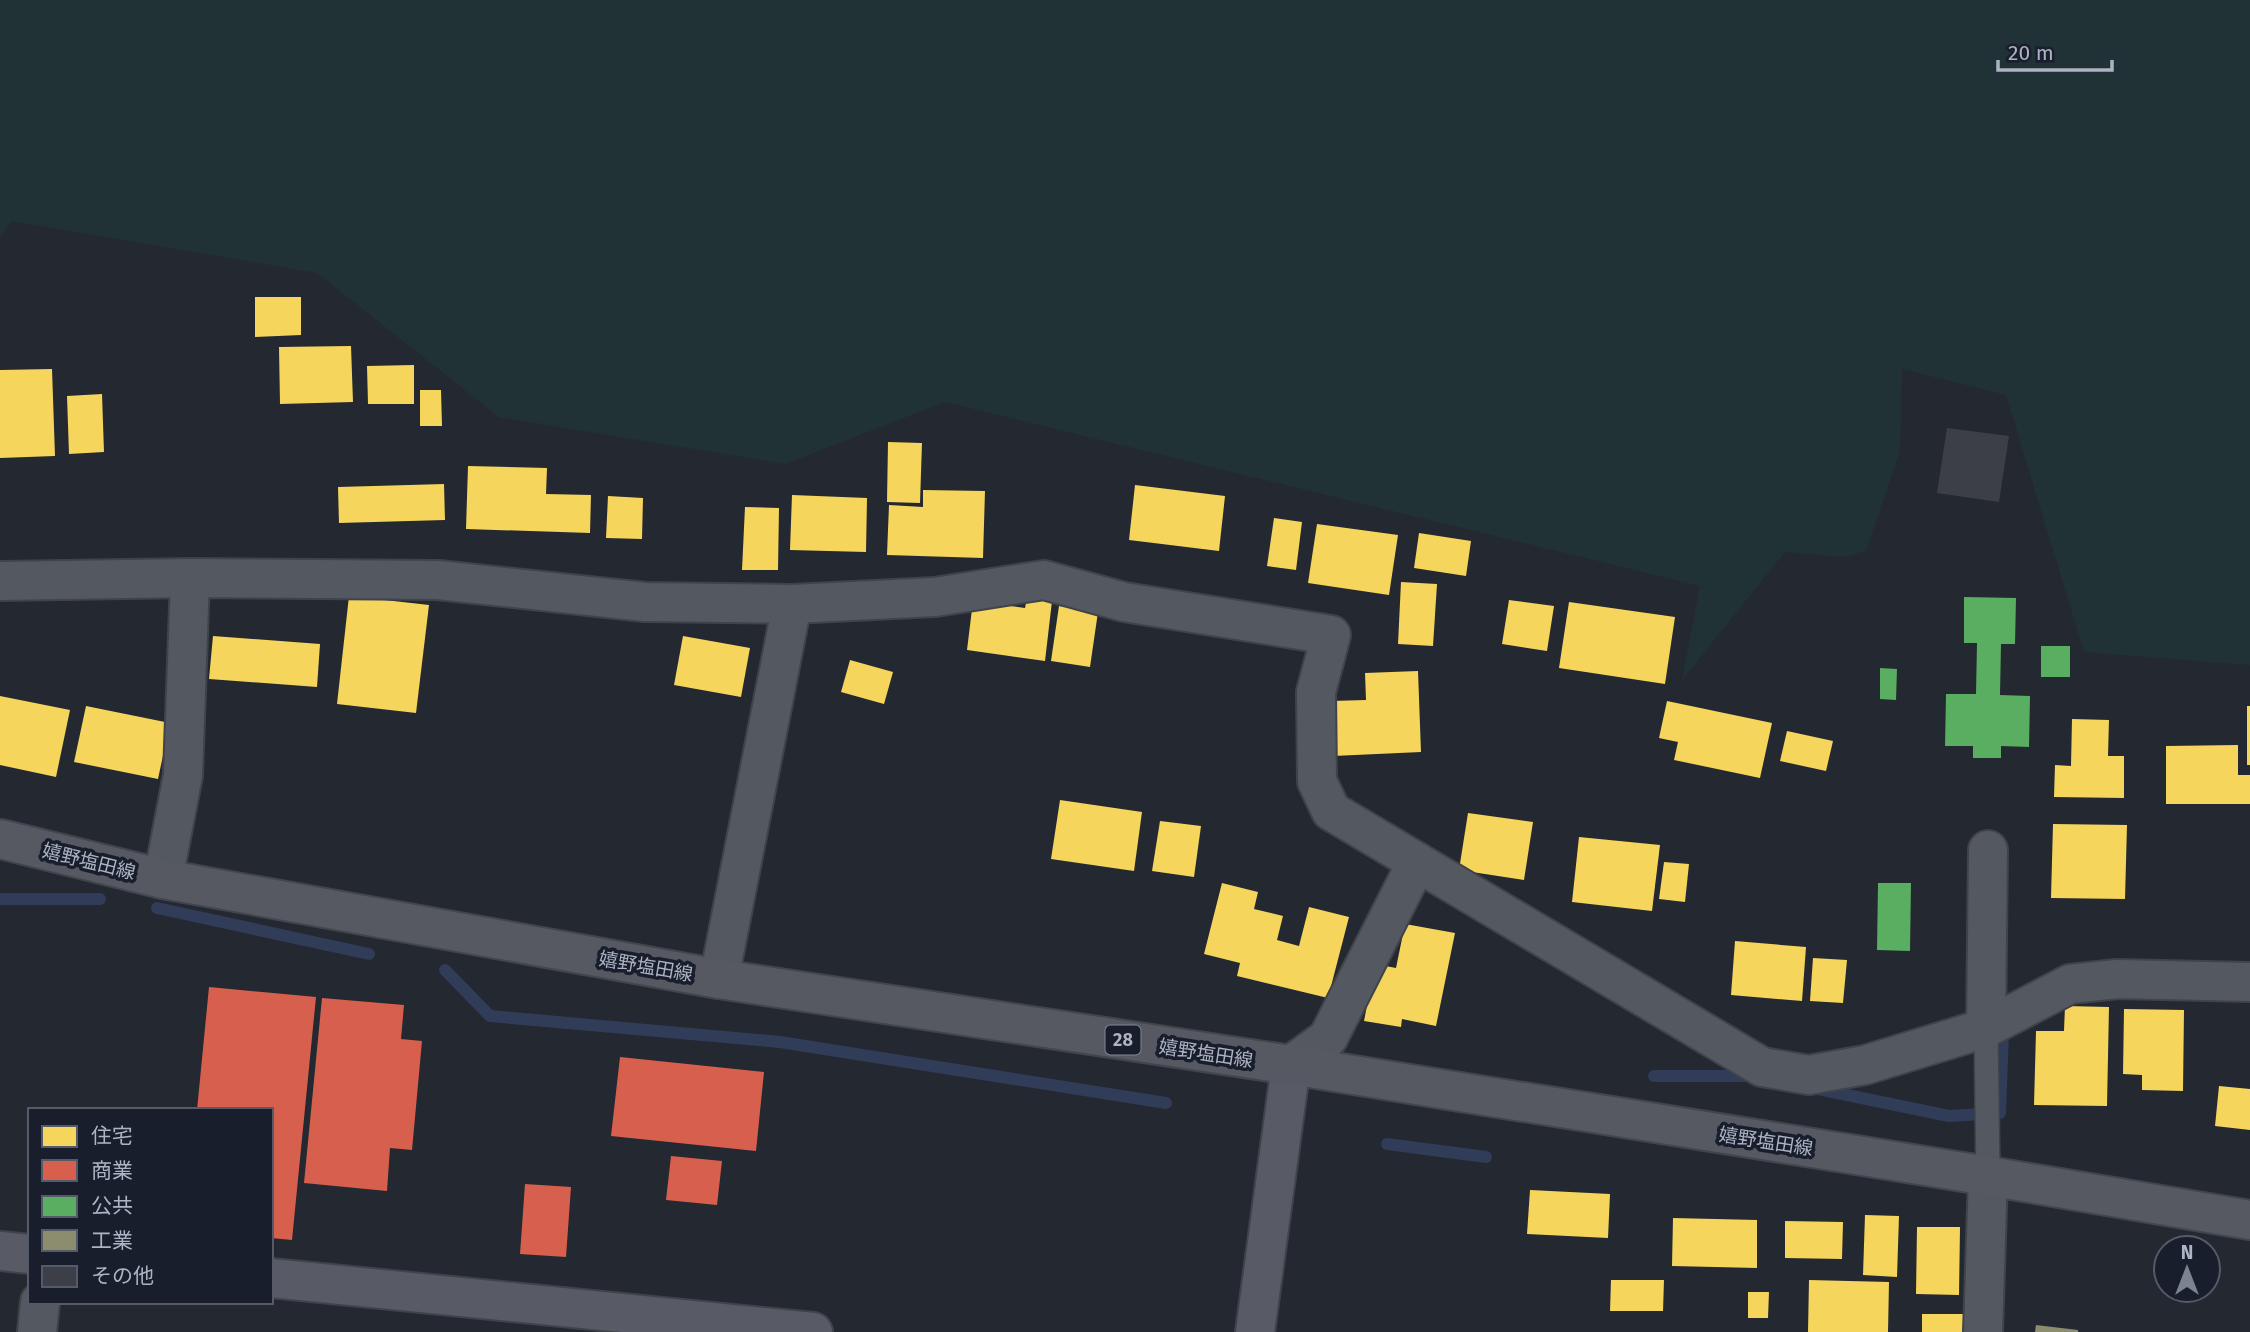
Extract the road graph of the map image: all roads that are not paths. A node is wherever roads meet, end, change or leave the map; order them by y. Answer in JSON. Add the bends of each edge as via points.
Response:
{"nodes":[{"id":1,"x":190,"y":578,"type":"junction"},
{"id":2,"x":0,"y":582,"type":"edge"},
{"id":3,"x":792,"y":604,"type":"junction"},
{"id":4,"x":0,"y":839,"type":"edge"},
{"id":5,"x":1988,"y":850,"type":"dead end"},
{"id":6,"x":1417,"y":862,"type":"junction"},
{"id":7,"x":163,"y":879,"type":"junction"},
{"id":8,"x":719,"y":979,"type":"junction"},
{"id":9,"x":2250,"y":982,"type":"edge"},
{"id":10,"x":1986,"y":1028,"type":"junction"},
{"id":11,"x":1291,"y":1065,"type":"junction"},
{"id":12,"x":1987,"y":1176,"type":"junction"},
{"id":13,"x":2250,"y":1220,"type":"edge"},
{"id":14,"x":0,"y":1251,"type":"edge"},
{"id":15,"x":28,"y":1254,"type":"edge"},
{"id":16,"x":273,"y":1278,"type":"edge"},
{"id":17,"x":40,"y":1304,"type":"edge"},
{"id":18,"x":37,"y":1332,"type":"edge"},
{"id":19,"x":813,"y":1332,"type":"edge"},
{"id":20,"x":1255,"y":1332,"type":"edge"},
{"id":21,"x":1983,"y":1332,"type":"edge"}],
"edges":[{"from":1,"to":2,"type":"street"},
{"from":1,"to":3,"type":"street","via":[[438,580],[645,602]]},
{"from":1,"to":7,"type":"street","via":[[183,775]]},
{"from":3,"to":6,"type":"street","via":[[936,597],[1044,580],[1124,602],[1331,635],[1316,692],[1317,781],[1331,811]]},
{"from":3,"to":8,"type":"street"},
{"from":4,"to":7,"type":"main road","name":"嬉野塩田線","number":"28"},
{"from":5,"to":10,"type":"street"},
{"from":6,"to":10,"type":"street","via":[[1762,1067],[1809,1075],[1865,1065]]},
{"from":6,"to":11,"type":"street","via":[[1328,1038]]},
{"from":7,"to":8,"type":"main road","name":"嬉野塩田線","number":"28"},
{"from":8,"to":11,"type":"main road","name":"嬉野塩田線","number":"28"},
{"from":9,"to":10,"type":"street","via":[[2117,979],[2070,984]]},
{"from":10,"to":12,"type":"lane"},
{"from":11,"to":12,"type":"main road","name":"嬉野塩田線","number":"28"},
{"from":11,"to":20,"type":"street"},
{"from":12,"to":13,"type":"main road","name":"嬉野塩田線","number":"28"},
{"from":12,"to":21,"type":"street"},
{"from":14,"to":15,"type":"street"},
{"from":16,"to":19,"type":"street"},
{"from":17,"to":18,"type":"street"}]}
